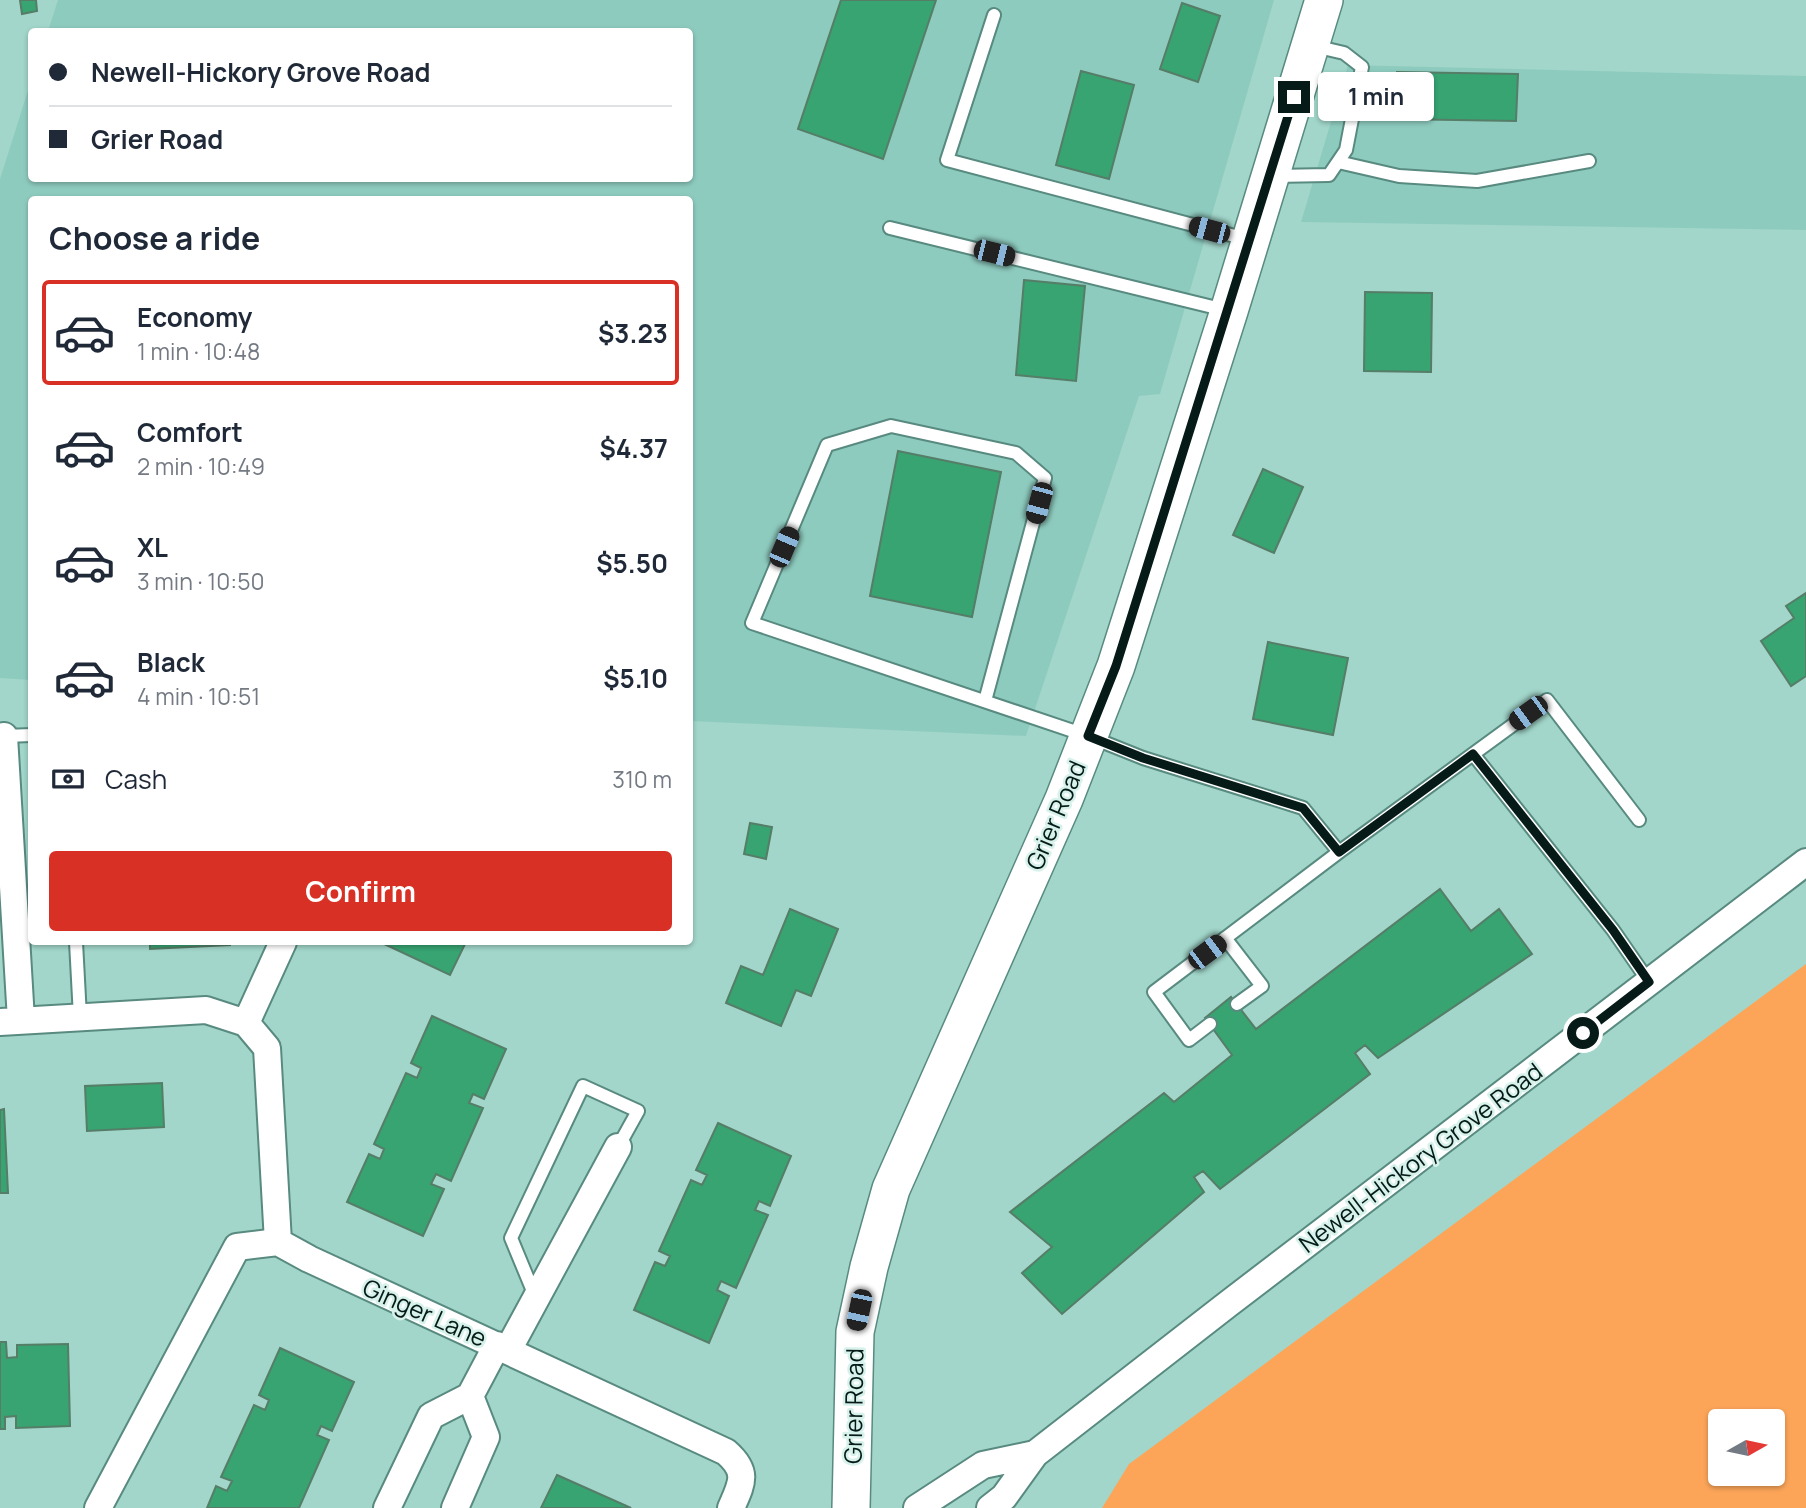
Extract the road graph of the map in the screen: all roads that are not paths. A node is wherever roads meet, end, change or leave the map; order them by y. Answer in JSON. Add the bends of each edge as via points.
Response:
{"nodes":[{"id":1,"x":1324,"y":0,"type":"edge"},
{"id":2,"x":994,"y":15,"type":"dead end"},
{"id":3,"x":1310,"y":44,"type":"junction"},
{"id":4,"x":1589,"y":161,"type":"dead end"},
{"id":5,"x":1338,"y":162,"type":"junction"},
{"id":6,"x":1270,"y":176,"type":"junction"},
{"id":7,"x":890,"y":228,"type":"dead end"},
{"id":8,"x":1250,"y":240,"type":"junction"},
{"id":9,"x":1229,"y":311,"type":"junction"},
{"id":10,"x":985,"y":701,"type":"junction"},
{"id":11,"x":28,"y":735,"type":"edge"},
{"id":12,"x":4,"y":736,"type":"joint"},
{"id":13,"x":1088,"y":736,"type":"junction"},
{"id":14,"x":1473,"y":754,"type":"junction"},
{"id":15,"x":1639,"y":820,"type":"dead end"},
{"id":16,"x":1339,"y":852,"type":"junction"},
{"id":17,"x":1806,"y":862,"type":"edge"},
{"id":18,"x":1224,"y":938,"type":"junction"},
{"id":19,"x":76,"y":945,"type":"edge"},
{"id":20,"x":282,"y":945,"type":"edge"},
{"id":21,"x":1649,"y":982,"type":"junction"},
{"id":22,"x":1237,"y":1004,"type":"dead end"},
{"id":23,"x":80,"y":1017,"type":"junction"},
{"id":24,"x":11,"y":1021,"type":"edge"},
{"id":25,"x":246,"y":1023,"type":"junction"},
{"id":26,"x":1210,"y":1024,"type":"dead end"},
{"id":27,"x":618,"y":1147,"type":"joint"},
{"id":28,"x":278,"y":1242,"type":"junction"},
{"id":29,"x":536,"y":1298,"type":"junction"},
{"id":30,"x":503,"y":1347,"type":"junction"},
{"id":31,"x":470,"y":1396,"type":"junction"},
{"id":32,"x":1035,"y":1454,"type":"junction"},
{"id":33,"x":98,"y":1508,"type":"edge"},
{"id":34,"x":387,"y":1508,"type":"edge"},
{"id":35,"x":455,"y":1508,"type":"edge"},
{"id":36,"x":731,"y":1508,"type":"edge"},
{"id":37,"x":852,"y":1508,"type":"edge"},
{"id":38,"x":917,"y":1508,"type":"edge"},
{"id":39,"x":990,"y":1508,"type":"edge"}],
"edges":[{"from":1,"to":3,"type":"street","name":"Grier Road"},
{"from":2,"to":8,"type":"lane","via":[[947,160]]},
{"from":3,"to":5,"type":"lane","via":[[1344,53],[1362,67],[1346,150]]},
{"from":3,"to":6,"type":"street","name":"Grier Road"},
{"from":4,"to":5,"type":"lane","via":[[1477,181],[1399,176]]},
{"from":5,"to":6,"type":"lane","via":[[1329,175]]},
{"from":6,"to":8,"type":"street","name":"Grier Road"},
{"from":7,"to":9,"type":"lane"},
{"from":8,"to":9,"type":"street","name":"Grier Road"},
{"from":9,"to":13,"type":"street","name":"Grier Road","via":[[1116,666]]},
{"from":10,"to":10,"type":"lane","via":[[752,623],[827,445],[891,426],[1016,453],[1045,478]]},
{"from":10,"to":13,"type":"lane"},
{"from":11,"to":12,"type":"lane"},
{"from":12,"to":24,"type":"street"},
{"from":13,"to":16,"type":"lane","via":[[1303,808]]},
{"from":13,"to":37,"type":"street","name":"Grier Road","via":[[891,1189],[855,1332]]},
{"from":14,"to":15,"type":"lane","via":[[1546,700]]},
{"from":14,"to":16,"type":"lane"},
{"from":14,"to":21,"type":"lane"},
{"from":16,"to":18,"type":"lane"},
{"from":17,"to":21,"type":"street","name":"Newell-Hickory Grove Road"},
{"from":18,"to":22,"type":"lane","via":[[1262,986]]},
{"from":18,"to":26,"type":"lane","via":[[1154,992],[1189,1040]]},
{"from":19,"to":23,"type":"lane"},
{"from":20,"to":25,"type":"street"},
{"from":21,"to":32,"type":"street","name":"Newell-Hickory Grove Road"},
{"from":23,"to":24,"type":"street"},
{"from":23,"to":25,"type":"street","via":[[206,1010]]},
{"from":25,"to":28,"type":"street","via":[[267,1048]]},
{"from":27,"to":29,"type":"street"},
{"from":27,"to":29,"type":"lane","via":[[638,1111],[583,1086],[511,1238]]},
{"from":28,"to":30,"type":"street","name":"Ginger Lane"},
{"from":28,"to":33,"type":"street","via":[[237,1247]]},
{"from":29,"to":30,"type":"street"},
{"from":30,"to":31,"type":"street"},
{"from":30,"to":36,"type":"street","name":"Ginger Lane","via":[[726,1452],[741,1471],[741,1486]]},
{"from":31,"to":34,"type":"street","via":[[431,1416]]},
{"from":31,"to":35,"type":"street","via":[[486,1437]]},
{"from":32,"to":38,"type":"street","name":"Newell-Hickory Grove Road","via":[[983,1465]]},
{"from":32,"to":39,"type":"street","name":"Newell-Hickory Grove Road","via":[[1004,1497]]}]}
